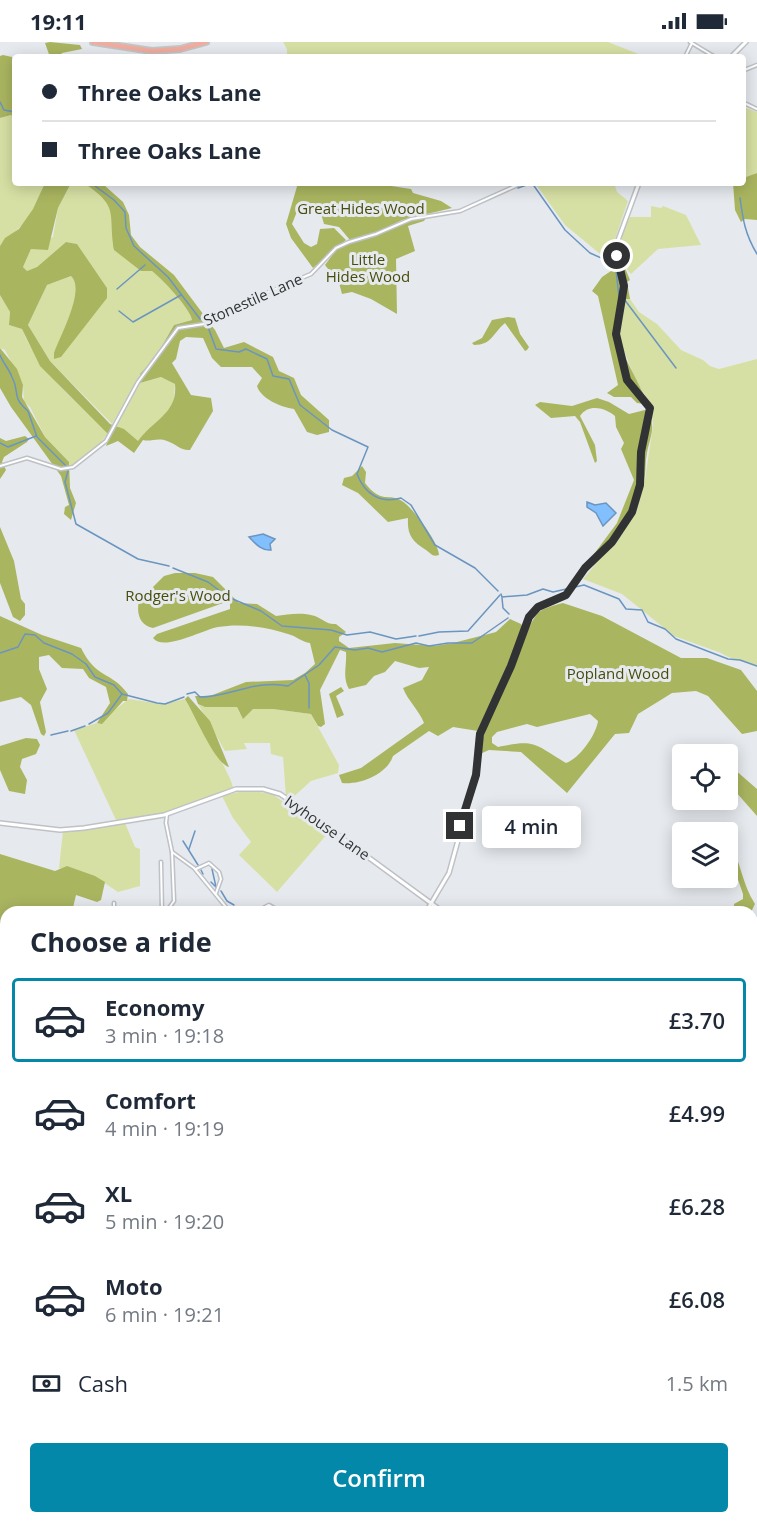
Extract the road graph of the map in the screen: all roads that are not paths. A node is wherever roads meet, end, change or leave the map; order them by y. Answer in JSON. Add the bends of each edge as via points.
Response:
{"nodes":[{"id":1,"x":93,"y":42,"type":"edge"},
{"id":2,"x":206,"y":42,"type":"edge"},
{"id":3,"x":691,"y":42,"type":"edge"},
{"id":4,"x":746,"y":42,"type":"edge"},
{"id":5,"x":710,"y":54,"type":"edge"},
{"id":6,"x":734,"y":54,"type":"edge"},
{"id":7,"x":514,"y":186,"type":"edge"},
{"id":8,"x":638,"y":186,"type":"edge"},
{"id":9,"x":0,"y":466,"type":"edge"},
{"id":10,"x":167,"y":814,"type":"junction"},
{"id":11,"x":161,"y":816,"type":"junction"},
{"id":12,"x":0,"y":823,"type":"edge"},
{"id":13,"x":166,"y":823,"type":"junction"},
{"id":14,"x":172,"y":852,"type":"junction"},
{"id":15,"x":161,"y":862,"type":"dead end"},
{"id":16,"x":196,"y":869,"type":"junction"},
{"id":17,"x":216,"y":893,"type":"junction"},
{"id":18,"x":433,"y":903,"type":"junction"},
{"id":19,"x":164,"y":906,"type":"edge"},
{"id":20,"x":169,"y":906,"type":"edge"},
{"id":21,"x":226,"y":906,"type":"edge"},
{"id":22,"x":431,"y":906,"type":"edge"},
{"id":23,"x":436,"y":906,"type":"edge"}],
"edges":[{"from":1,"to":2,"type":"main road","via":[[152,51]]},
{"from":3,"to":5,"type":"street"},
{"from":4,"to":6,"type":"street"},
{"from":7,"to":9,"type":"street","name":"Stonestile Lane","via":[[460,211],[411,219],[349,242],[336,248],[311,274],[233,307],[204,324],[178,328],[138,382],[106,441],[74,467],[61,469],[27,458]]},
{"from":8,"to":18,"type":"street","via":[[617,243],[624,286],[616,334],[627,380],[650,408],[641,452],[640,485],[628,520],[612,542],[561,598],[538,607],[529,617],[480,734],[476,775],[449,873]]},
{"from":10,"to":11,"type":"street","name":"Ivyhouse Lane"},
{"from":10,"to":13,"type":"street"},
{"from":10,"to":18,"type":"street","name":"Ivyhouse Lane","via":[[236,789],[269,790]]},
{"from":11,"to":12,"type":"street","name":"Ivyhouse Lane","via":[[64,830]]},
{"from":11,"to":13,"type":"street"},
{"from":13,"to":14,"type":"street"},
{"from":14,"to":16,"type":"street"},
{"from":14,"to":20,"type":"street","via":[[174,901]]},
{"from":15,"to":19,"type":"street"},
{"from":16,"to":17,"type":"street"},
{"from":16,"to":17,"type":"street","via":[[208,863],[216,868],[221,879]]},
{"from":17,"to":21,"type":"street"},
{"from":18,"to":22,"type":"street"},
{"from":18,"to":23,"type":"street","name":"Ivyhouse Lane"}]}
